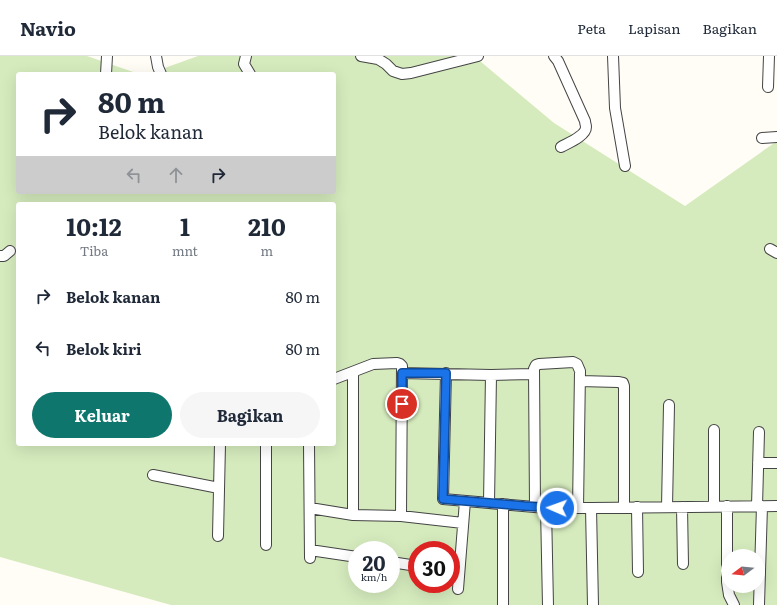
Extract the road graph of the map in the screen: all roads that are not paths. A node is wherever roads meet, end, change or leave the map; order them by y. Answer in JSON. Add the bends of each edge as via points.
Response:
{"nodes":[{"id":1,"x":107,"y":56,"type":"edge"},
{"id":2,"x":156,"y":56,"type":"edge"},
{"id":3,"x":246,"y":56,"type":"edge"},
{"id":4,"x":361,"y":56,"type":"edge"},
{"id":5,"x":478,"y":56,"type":"edge"},
{"id":6,"x":554,"y":56,"type":"edge"},
{"id":7,"x":613,"y":56,"type":"edge"},
{"id":8,"x":769,"y":56,"type":"edge"},
{"id":9,"x":447,"y":60,"type":"edge"},
{"id":10,"x":106,"y":72,"type":"edge"},
{"id":11,"x":160,"y":72,"type":"edge"},
{"id":12,"x":249,"y":72,"type":"edge"},
{"id":13,"x":768,"y":86,"type":"dead end"},
{"id":14,"x":777,"y":137,"type":"edge"},
{"id":15,"x":762,"y":138,"type":"dead end"},
{"id":16,"x":561,"y":147,"type":"dead end"},
{"id":17,"x":624,"y":166,"type":"dead end"},
{"id":18,"x":10,"y":251,"type":"dead end"},
{"id":19,"x":0,"y":256,"type":"edge"},
{"id":20,"x":353,"y":372,"type":"junction"},
{"id":21,"x":402,"y":373,"type":"junction"},
{"id":22,"x":446,"y":373,"type":"junction"},
{"id":23,"x":534,"y":374,"type":"junction"},
{"id":24,"x":491,"y":375,"type":"junction"},
{"id":25,"x":336,"y":378,"type":"edge"},
{"id":26,"x":580,"y":382,"type":"junction"},
{"id":27,"x":669,"y":405,"type":"dead end"},
{"id":28,"x":714,"y":430,"type":"dead end"},
{"id":29,"x":759,"y":432,"type":"dead end"},
{"id":30,"x":220,"y":446,"type":"edge"},
{"id":31,"x":266,"y":446,"type":"edge"},
{"id":32,"x":310,"y":446,"type":"edge"},
{"id":33,"x":758,"y":463,"type":"junction"},
{"id":34,"x":777,"y":463,"type":"edge"},
{"id":35,"x":153,"y":475,"type":"dead end"},
{"id":36,"x":219,"y":488,"type":"junction"},
{"id":37,"x":465,"y":501,"type":"junction"},
{"id":38,"x":489,"y":503,"type":"junction"},
{"id":39,"x":503,"y":504,"type":"junction"},
{"id":40,"x":714,"y":506,"type":"junction"},
{"id":41,"x":727,"y":506,"type":"junction"},
{"id":42,"x":760,"y":506,"type":"junction"},
{"id":43,"x":777,"y":506,"type":"edge"},
{"id":44,"x":535,"y":507,"type":"junction"},
{"id":45,"x":637,"y":507,"type":"junction"},
{"id":46,"x":667,"y":507,"type":"junction"},
{"id":47,"x":682,"y":507,"type":"junction"},
{"id":48,"x":310,"y":508,"type":"junction"},
{"id":49,"x":546,"y":508,"type":"junction"},
{"id":50,"x":578,"y":508,"type":"junction"},
{"id":51,"x":591,"y":508,"type":"junction"},
{"id":52,"x":624,"y":508,"type":"junction"},
{"id":53,"x":353,"y":515,"type":"junction"},
{"id":54,"x":401,"y":516,"type":"junction"},
{"id":55,"x":463,"y":523,"type":"junction"},
{"id":56,"x":218,"y":536,"type":"dead end"},
{"id":57,"x":460,"y":541,"type":"edge"},
{"id":58,"x":266,"y":545,"type":"dead end"},
{"id":59,"x":348,"y":556,"type":"edge"},
{"id":60,"x":683,"y":564,"type":"dead end"},
{"id":61,"x":638,"y":572,"type":"dead end"},
{"id":62,"x":503,"y":605,"type":"edge"},
{"id":63,"x":548,"y":605,"type":"edge"},
{"id":64,"x":593,"y":605,"type":"edge"},
{"id":65,"x":734,"y":605,"type":"edge"},
{"id":66,"x":759,"y":605,"type":"edge"}],
"edges":[{"from":1,"to":10,"type":"street"},
{"from":2,"to":11,"type":"street"},
{"from":3,"to":12,"type":"street","via":[[244,64]]},
{"from":4,"to":9,"type":"street","via":[[378,59],[393,71],[402,74]]},
{"from":5,"to":9,"type":"street"},
{"from":6,"to":16,"type":"street","via":[[586,127],[580,136]]},
{"from":7,"to":17,"type":"street","via":[[615,108]]},
{"from":8,"to":13,"type":"street"},
{"from":14,"to":15,"type":"street"},
{"from":18,"to":19,"type":"street"},
{"from":20,"to":21,"type":"street","via":[[373,364],[396,363],[402,366]]},
{"from":20,"to":25,"type":"street"},
{"from":20,"to":53,"type":"street"},
{"from":21,"to":22,"type":"street"},
{"from":21,"to":54,"type":"street"},
{"from":22,"to":24,"type":"street"},
{"from":22,"to":37,"type":"street","via":[[443,499]]},
{"from":23,"to":24,"type":"street"},
{"from":23,"to":26,"type":"street","via":[[536,365],[573,362],[579,367]]},
{"from":23,"to":44,"type":"street"},
{"from":24,"to":38,"type":"street"},
{"from":26,"to":50,"type":"street"},
{"from":26,"to":52,"type":"street","via":[[623,383]]},
{"from":27,"to":46,"type":"street"},
{"from":28,"to":40,"type":"street"},
{"from":29,"to":33,"type":"street"},
{"from":30,"to":36,"type":"street"},
{"from":31,"to":58,"type":"street"},
{"from":32,"to":48,"type":"street"},
{"from":33,"to":34,"type":"street"},
{"from":33,"to":42,"type":"street"},
{"from":35,"to":36,"type":"street"},
{"from":36,"to":56,"type":"street"},
{"from":37,"to":38,"type":"street"},
{"from":37,"to":55,"type":"street"},
{"from":38,"to":39,"type":"street"},
{"from":39,"to":44,"type":"street"},
{"from":39,"to":62,"type":"street"},
{"from":40,"to":41,"type":"street"},
{"from":40,"to":47,"type":"street"},
{"from":41,"to":42,"type":"street"},
{"from":41,"to":65,"type":"street","via":[[727,582]]},
{"from":42,"to":43,"type":"street"},
{"from":42,"to":66,"type":"street"},
{"from":44,"to":49,"type":"street"},
{"from":45,"to":46,"type":"street"},
{"from":45,"to":52,"type":"street"},
{"from":45,"to":61,"type":"street"},
{"from":46,"to":47,"type":"street"},
{"from":47,"to":60,"type":"street"},
{"from":48,"to":53,"type":"street"},
{"from":48,"to":59,"type":"street","via":[[310,554]]},
{"from":49,"to":50,"type":"street"},
{"from":49,"to":63,"type":"street"},
{"from":50,"to":51,"type":"street"},
{"from":51,"to":52,"type":"street"},
{"from":51,"to":64,"type":"street"},
{"from":53,"to":54,"type":"street"},
{"from":54,"to":55,"type":"street"},
{"from":55,"to":57,"type":"street"}]}
